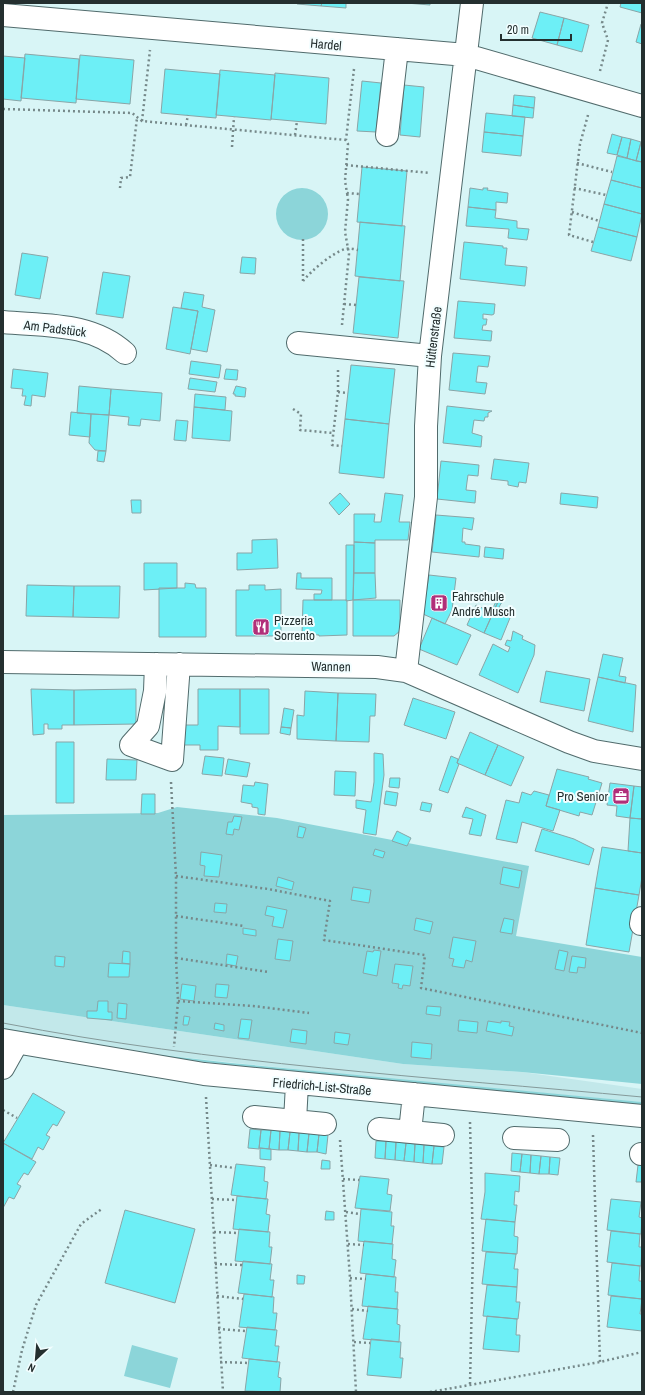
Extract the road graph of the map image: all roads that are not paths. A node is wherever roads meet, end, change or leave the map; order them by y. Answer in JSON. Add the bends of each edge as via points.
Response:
{"nodes":[{"id":1,"x":472,"y":3,"type":"edge"},
{"id":2,"x":3,"y":16,"type":"edge"},
{"id":3,"x":397,"y":49,"type":"junction"},
{"id":4,"x":466,"y":55,"type":"junction"},
{"id":5,"x":642,"y":106,"type":"edge"},
{"id":6,"x":387,"y":135,"type":"dead end"},
{"id":7,"x":3,"y":322,"type":"edge"},
{"id":8,"x":298,"y":342,"type":"dead end"},
{"id":9,"x":125,"y":353,"type":"dead end"},
{"id":10,"x":430,"y":356,"type":"junction"},
{"id":11,"x":3,"y":662,"type":"edge"},
{"id":12,"x":156,"y":664,"type":"junction"},
{"id":13,"x":178,"y":664,"type":"junction"},
{"id":14,"x":406,"y":671,"type":"junction"},
{"id":15,"x":642,"y":759,"type":"edge"},
{"id":16,"x":10,"y":1042,"type":"edge"},
{"id":17,"x":3,"y":1068,"type":"edge"},
{"id":18,"x":297,"y":1084,"type":"junction"},
{"id":19,"x":414,"y":1094,"type":"junction"},
{"id":20,"x":537,"y":1106,"type":"junction"},
{"id":21,"x":642,"y":1116,"type":"edge"},
{"id":22,"x":254,"y":1117,"type":"dead end"},
{"id":23,"x":295,"y":1121,"type":"junction"},
{"id":24,"x":333,"y":1129,"type":"road end"},
{"id":25,"x":379,"y":1129,"type":"dead end"},
{"id":26,"x":410,"y":1132,"type":"junction"},
{"id":27,"x":443,"y":1135,"type":"dead end"},
{"id":28,"x":514,"y":1138,"type":"dead end"},
{"id":29,"x":536,"y":1139,"type":"junction"},
{"id":30,"x":558,"y":1140,"type":"dead end"}],
"edges":[{"from":1,"to":4,"type":"street","name":"Hüttenstraße"},
{"from":2,"to":3,"type":"street","name":"Hardel"},
{"from":3,"to":4,"type":"street","name":"Hardel"},
{"from":3,"to":6,"type":"street"},
{"from":4,"to":5,"type":"street","name":"Hardel"},
{"from":4,"to":10,"type":"street","name":"Hüttenstraße"},
{"from":7,"to":9,"type":"street","name":"Am Padstück","via":[[80,329],[115,344]]},
{"from":8,"to":10,"type":"street"},
{"from":10,"to":14,"type":"street","name":"Hüttenstraße","via":[[426,426],[426,497]]},
{"from":11,"to":12,"type":"street","name":"Wannen"},
{"from":12,"to":13,"type":"street","name":"Wannen"},
{"from":12,"to":13,"type":"street","via":[[155,691],[148,726],[131,745],[172,760]]},
{"from":13,"to":14,"type":"street","name":"Wannen","via":[[377,667]]},
{"from":14,"to":15,"type":"street","name":"Wannen","via":[[569,742],[594,751]]},
{"from":16,"to":17,"type":"street"},
{"from":16,"to":18,"type":"street","name":"Friedrich-List-Straße","via":[[204,1074]]},
{"from":18,"to":19,"type":"street","name":"Friedrich-List-Straße"},
{"from":18,"to":23,"type":"street"},
{"from":19,"to":20,"type":"street","name":"Friedrich-List-Straße"},
{"from":19,"to":26,"type":"street"},
{"from":20,"to":21,"type":"street","name":"Friedrich-List-Straße"},
{"from":20,"to":29,"type":"street"},
{"from":22,"to":23,"type":"street"},
{"from":23,"to":24,"type":"street"},
{"from":25,"to":26,"type":"street"},
{"from":26,"to":27,"type":"street"},
{"from":28,"to":29,"type":"street"},
{"from":29,"to":30,"type":"street"}]}
